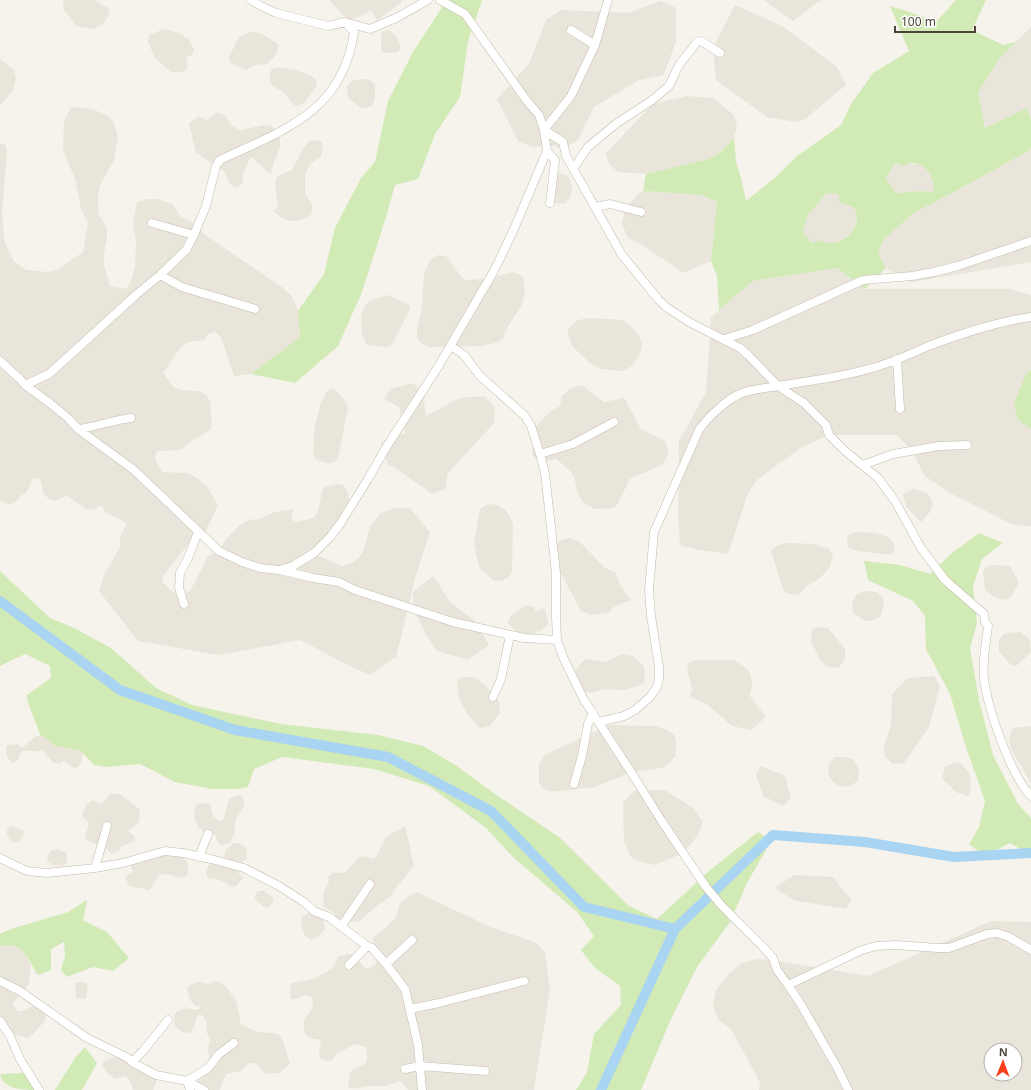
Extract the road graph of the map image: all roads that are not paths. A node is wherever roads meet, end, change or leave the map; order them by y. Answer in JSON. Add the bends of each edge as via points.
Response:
{"nodes":[{"id":1,"x":251,"y":0,"type":"edge"},
{"id":2,"x":428,"y":0,"type":"edge"},
{"id":3,"x":440,"y":0,"type":"edge"},
{"id":4,"x":608,"y":0,"type":"edge"},
{"id":5,"x":345,"y":22,"type":"junction"},
{"id":6,"x":571,"y":30,"type":"dead end"},
{"id":7,"x":595,"y":45,"type":"junction"},
{"id":8,"x":720,"y":53,"type":"dead end"},
{"id":9,"x":544,"y":130,"type":"junction"},
{"id":10,"x":547,"y":150,"type":"junction"},
{"id":11,"x":573,"y":169,"type":"junction"},
{"id":12,"x":550,"y":203,"type":"dead end"},
{"id":13,"x":595,"y":207,"type":"junction"},
{"id":14,"x":641,"y":212,"type":"dead end"},
{"id":15,"x":152,"y":223,"type":"dead end"},
{"id":16,"x":194,"y":235,"type":"junction"},
{"id":17,"x":1031,"y":241,"type":"edge"},
{"id":18,"x":160,"y":275,"type":"junction"},
{"id":19,"x":255,"y":309,"type":"dead end"},
{"id":20,"x":1031,"y":317,"type":"edge"},
{"id":21,"x":724,"y":339,"type":"junction"},
{"id":22,"x":451,"y":346,"type":"junction"},
{"id":23,"x":897,"y":360,"type":"junction"},
{"id":24,"x":0,"y":361,"type":"edge"},
{"id":25,"x":25,"y":385,"type":"junction"},
{"id":26,"x":778,"y":386,"type":"junction"},
{"id":27,"x":900,"y":409,"type":"dead end"},
{"id":28,"x":131,"y":418,"type":"dead end"},
{"id":29,"x":614,"y":422,"type":"dead end"},
{"id":30,"x":78,"y":429,"type":"junction"},
{"id":31,"x":967,"y":445,"type":"dead end"},
{"id":32,"x":540,"y":454,"type":"junction"},
{"id":33,"x":863,"y":465,"type":"junction"},
{"id":34,"x":198,"y":532,"type":"junction"},
{"id":35,"x":279,"y":570,"type":"junction"},
{"id":36,"x":184,"y":604,"type":"dead end"},
{"id":37,"x":510,"y":635,"type":"junction"},
{"id":38,"x":557,"y":640,"type":"junction"},
{"id":39,"x":493,"y":697,"type":"dead end"},
{"id":40,"x":593,"y":713,"type":"junction"},
{"id":41,"x":599,"y":722,"type":"junction"},
{"id":42,"x":574,"y":784,"type":"dead end"},
{"id":43,"x":1031,"y":796,"type":"edge"},
{"id":44,"x":106,"y":826,"type":"dead end"},
{"id":45,"x":208,"y":834,"type":"dead end"},
{"id":46,"x":199,"y":857,"type":"junction"},
{"id":47,"x":0,"y":858,"type":"edge"},
{"id":48,"x":95,"y":868,"type":"junction"},
{"id":49,"x":370,"y":884,"type":"dead end"},
{"id":50,"x":341,"y":927,"type":"junction"},
{"id":51,"x":412,"y":940,"type":"dead end"},
{"id":52,"x":367,"y":946,"type":"junction"},
{"id":53,"x":1031,"y":950,"type":"edge"},
{"id":54,"x":386,"y":964,"type":"junction"},
{"id":55,"x":349,"y":965,"type":"dead end"},
{"id":56,"x":0,"y":981,"type":"edge"},
{"id":57,"x":524,"y":981,"type":"dead end"},
{"id":58,"x":788,"y":985,"type":"junction"},
{"id":59,"x":410,"y":1009,"type":"junction"},
{"id":60,"x":168,"y":1020,"type":"dead end"},
{"id":61,"x":0,"y":1021,"type":"edge"},
{"id":62,"x":234,"y":1043,"type":"dead end"},
{"id":63,"x":132,"y":1062,"type":"junction"},
{"id":64,"x":420,"y":1066,"type":"junction"},
{"id":65,"x":405,"y":1069,"type":"dead end"},
{"id":66,"x":485,"y":1072,"type":"dead end"},
{"id":67,"x":187,"y":1082,"type":"junction"},
{"id":68,"x":39,"y":1090,"type":"edge"},
{"id":69,"x":190,"y":1090,"type":"edge"},
{"id":70,"x":204,"y":1090,"type":"edge"},
{"id":71,"x":422,"y":1090,"type":"edge"},
{"id":72,"x":848,"y":1090,"type":"edge"}],
"edges":[{"from":1,"to":5,"type":"street","via":[[276,13],[328,26]]},
{"from":2,"to":5,"type":"street","via":[[370,29]]},
{"from":3,"to":9,"type":"street","via":[[465,14],[539,115]]},
{"from":4,"to":7,"type":"street"},
{"from":5,"to":16,"type":"street","via":[[354,32],[352,45],[345,67],[334,88],[307,115],[279,132],[220,160]]},
{"from":6,"to":7,"type":"street"},
{"from":7,"to":9,"type":"street","via":[[571,96]]},
{"from":8,"to":11,"type":"street","via":[[701,41],[697,42],[679,65],[670,86],[588,147]]},
{"from":9,"to":10,"type":"street"},
{"from":9,"to":11,"type":"street","via":[[563,142],[566,156]]},
{"from":10,"to":12,"type":"street","via":[[556,160]]},
{"from":10,"to":22,"type":"street","via":[[502,255]]},
{"from":11,"to":13,"type":"street"},
{"from":13,"to":14,"type":"street","via":[[610,204]]},
{"from":13,"to":21,"type":"street","via":[[622,255],[658,299],[689,322]]},
{"from":15,"to":16,"type":"street"},
{"from":16,"to":18,"type":"street","via":[[186,250]]},
{"from":17,"to":21,"type":"street","via":[[934,272],[863,280],[753,330]]},
{"from":18,"to":19,"type":"street","via":[[182,287]]},
{"from":18,"to":25,"type":"street","via":[[49,374]]},
{"from":20,"to":23,"type":"street","via":[[968,332]]},
{"from":21,"to":26,"type":"street","via":[[740,348]]},
{"from":22,"to":32,"type":"street","via":[[464,355],[480,376],[525,416]]},
{"from":22,"to":35,"type":"street","via":[[331,536],[306,559]]},
{"from":23,"to":26,"type":"street","via":[[848,374]]},
{"from":23,"to":27,"type":"street"},
{"from":24,"to":25,"type":"street"},
{"from":25,"to":30,"type":"street"},
{"from":26,"to":33,"type":"street","via":[[804,404],[826,425],[829,435]]},
{"from":26,"to":41,"type":"street","via":[[737,396],[706,420],[699,430],[654,532],[649,590],[659,667],[657,687],[635,710],[624,716]]},
{"from":28,"to":30,"type":"street"},
{"from":29,"to":32,"type":"street","via":[[573,444]]},
{"from":30,"to":34,"type":"street","via":[[134,470]]},
{"from":31,"to":33,"type":"street","via":[[938,446],[893,454]]},
{"from":32,"to":38,"type":"street","via":[[545,473],[556,573]]},
{"from":33,"to":43,"type":"street","via":[[878,478],[893,497],[921,548],[945,580],[984,614],[988,626],[984,680],[992,712],[1017,776]]},
{"from":34,"to":35,"type":"street","via":[[219,551],[242,562],[260,568]]},
{"from":34,"to":36,"type":"street","via":[[180,573],[179,588]]},
{"from":35,"to":37,"type":"street","via":[[339,582],[407,608]]},
{"from":37,"to":38,"type":"street"},
{"from":37,"to":39,"type":"street","via":[[501,679]]},
{"from":38,"to":40,"type":"street","via":[[584,700]]},
{"from":40,"to":41,"type":"street"},
{"from":40,"to":42,"type":"street"},
{"from":41,"to":58,"type":"street","via":[[706,887],[773,958],[776,970]]},
{"from":44,"to":48,"type":"street"},
{"from":45,"to":46,"type":"street"},
{"from":46,"to":48,"type":"street","via":[[165,851]]},
{"from":46,"to":50,"type":"street","via":[[244,868],[292,893],[314,911]]},
{"from":47,"to":48,"type":"street","via":[[28,871],[47,873]]},
{"from":49,"to":50,"type":"street"},
{"from":50,"to":52,"type":"street"},
{"from":51,"to":54,"type":"street"},
{"from":52,"to":54,"type":"street"},
{"from":52,"to":55,"type":"street"},
{"from":53,"to":58,"type":"street","via":[[997,933],[987,934],[949,948],[876,946],[862,950]]},
{"from":54,"to":59,"type":"street","via":[[405,989]]},
{"from":56,"to":63,"type":"street","via":[[20,990],[87,1038]]},
{"from":57,"to":59,"type":"street"},
{"from":58,"to":72,"type":"street"},
{"from":59,"to":64,"type":"street"},
{"from":60,"to":63,"type":"street"},
{"from":61,"to":68,"type":"street"},
{"from":62,"to":67,"type":"street","via":[[219,1054],[208,1068]]},
{"from":63,"to":67,"type":"street","via":[[156,1075]]},
{"from":64,"to":65,"type":"street"},
{"from":64,"to":66,"type":"street"},
{"from":64,"to":71,"type":"street"},
{"from":67,"to":69,"type":"street"},
{"from":67,"to":70,"type":"street"}]}
